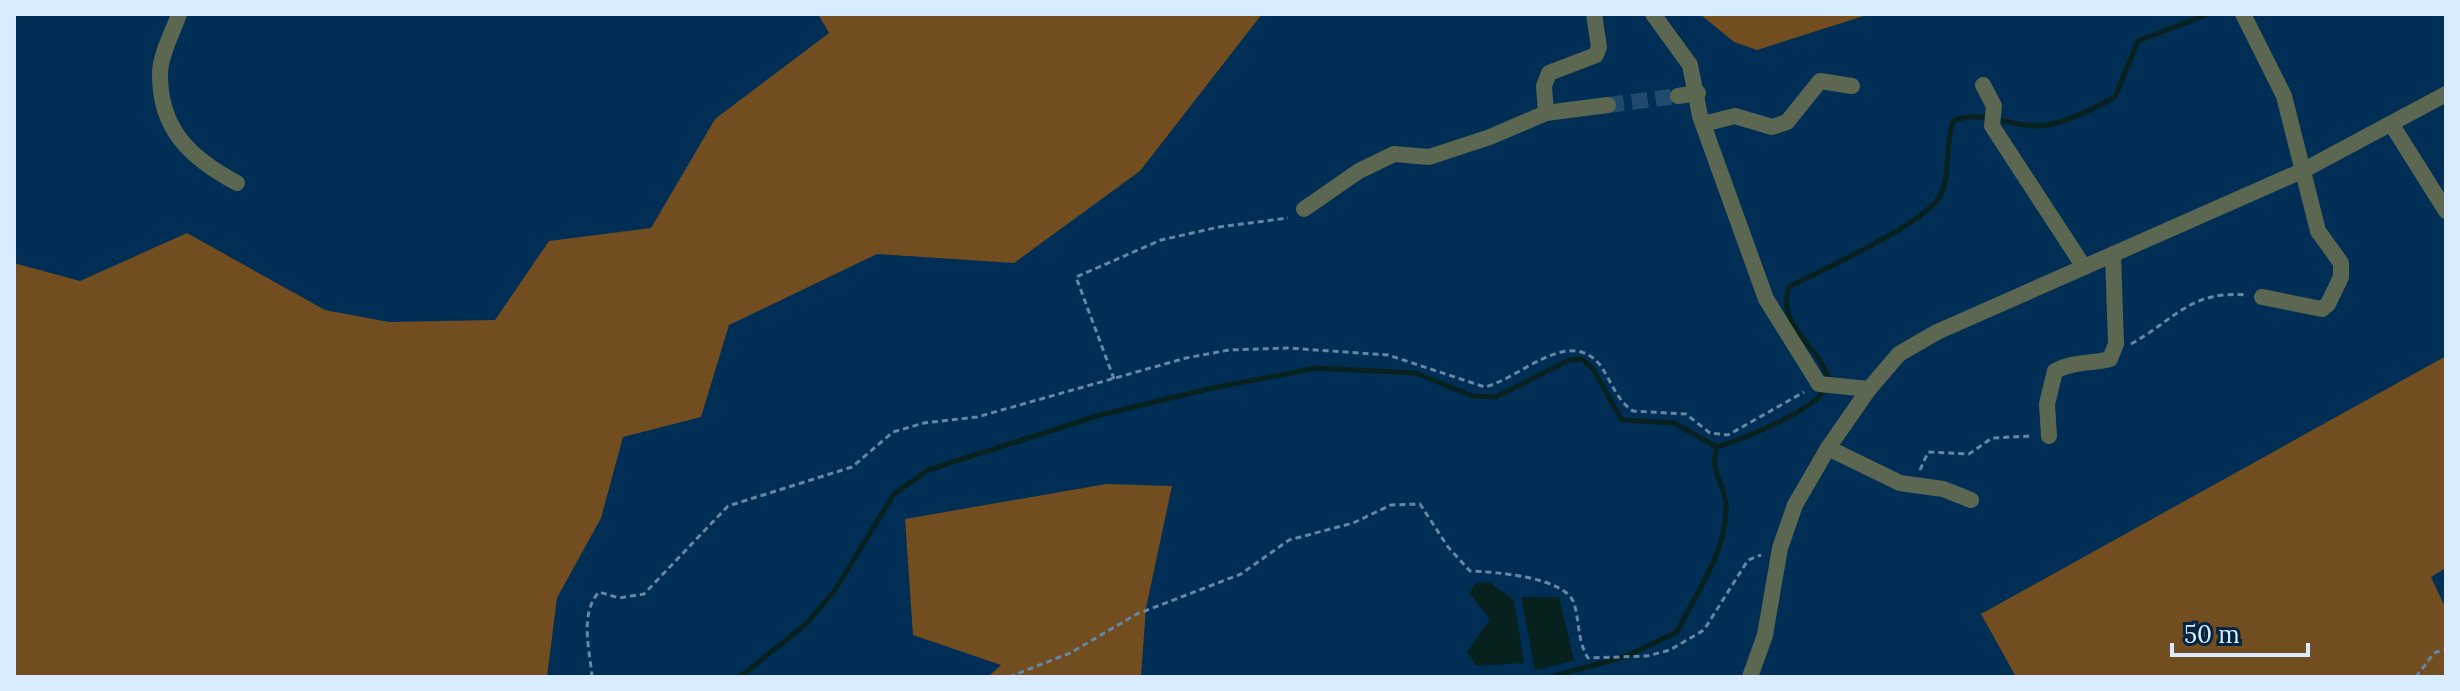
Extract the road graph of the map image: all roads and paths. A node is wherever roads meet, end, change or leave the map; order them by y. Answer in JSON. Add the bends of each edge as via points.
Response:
{"nodes":[{"id":1,"x":179,"y":14,"type":"edge"},
{"id":2,"x":1594,"y":14,"type":"edge"},
{"id":3,"x":1653,"y":14,"type":"edge"},
{"id":4,"x":2243,"y":14,"type":"edge"},
{"id":5,"x":1983,"y":85,"type":"dead end"},
{"id":6,"x":1852,"y":86,"type":"dead end"},
{"id":7,"x":1698,"y":93,"type":"junction"},
{"id":8,"x":2446,"y":94,"type":"edge"},
{"id":9,"x":1678,"y":96,"type":"tunnel mouth"},
{"id":10,"x":1608,"y":105,"type":"tunnel mouth"},
{"id":11,"x":1546,"y":113,"type":"junction"},
{"id":12,"x":1703,"y":124,"type":"junction"},
{"id":13,"x":2392,"y":125,"type":"junction"},
{"id":14,"x":2304,"y":170,"type":"junction"},
{"id":15,"x":237,"y":183,"type":"dead end"},
{"id":16,"x":1304,"y":209,"type":"joint"},
{"id":17,"x":2446,"y":211,"type":"edge"},
{"id":18,"x":2113,"y":254,"type":"junction"},
{"id":19,"x":2084,"y":267,"type":"junction"},
{"id":20,"x":2262,"y":297,"type":"joint"},
{"id":21,"x":2116,"y":344,"type":"junction"},
{"id":22,"x":1114,"y":379,"type":"junction"},
{"id":23,"x":1819,"y":384,"type":"junction"},
{"id":24,"x":1869,"y":389,"type":"junction"},
{"id":25,"x":2049,"y":436,"type":"joint"},
{"id":26,"x":1828,"y":448,"type":"junction"},
{"id":27,"x":1916,"y":485,"type":"junction"},
{"id":28,"x":1971,"y":500,"type":"dead end"},
{"id":29,"x":1780,"y":548,"type":"junction"},
{"id":30,"x":2446,"y":649,"type":"edge"},
{"id":31,"x":592,"y":677,"type":"edge"},
{"id":32,"x":1009,"y":677,"type":"edge"},
{"id":33,"x":1750,"y":677,"type":"edge"},
{"id":34,"x":2416,"y":677,"type":"edge"}],
"edges":[{"from":1,"to":15,"type":"street","via":[[160,71],[170,123],[201,164]]},
{"from":2,"to":11,"type":"street","via":[[1596,55],[1549,73],[1544,86]]},
{"from":3,"to":7,"type":"street","via":[[1690,65]]},
{"from":4,"to":14,"type":"street","via":[[2284,96]]},
{"from":5,"to":19,"type":"street","via":[[1994,106],[1992,126]]},
{"from":6,"to":12,"type":"street","via":[[1820,81],[1787,122],[1772,127],[1735,116]]},
{"from":7,"to":9,"type":"street"},
{"from":7,"to":12,"type":"street"},
{"from":8,"to":13,"type":"street"},
{"from":10,"to":11,"type":"street"},
{"from":11,"to":16,"type":"street","via":[[1429,157],[1394,154]]},
{"from":12,"to":23,"type":"street","via":[[1766,299]]},
{"from":13,"to":14,"type":"street"},
{"from":13,"to":17,"type":"street"},
{"from":14,"to":18,"type":"street"},
{"from":14,"to":20,"type":"street","via":[[2318,231],[2341,263],[2341,277],[2322,309]]},
{"from":16,"to":22,"type":"path","via":[[1280,221],[1161,240],[1076,277]]},
{"from":18,"to":19,"type":"street"},
{"from":18,"to":21,"type":"street"},
{"from":19,"to":24,"type":"street","via":[[1932,334],[1899,354]]},
{"from":20,"to":21,"type":"path","via":[[2226,295],[2181,307],[2143,338]]},
{"from":21,"to":25,"type":"street","via":[[2110,359],[2069,363],[2055,371],[2047,404]]},
{"from":22,"to":23,"type":"path","via":[[1215,352],[1288,348],[1388,355],[1485,387],[1557,353],[1579,351],[1601,366],[1626,407],[1686,414],[1718,435],[1728,435]]},
{"from":22,"to":31,"type":"path","via":[[977,417],[893,432],[852,467],[728,506],[644,594],[619,598],[599,592],[590,602]]},
{"from":23,"to":24,"type":"street"},
{"from":24,"to":26,"type":"street"},
{"from":25,"to":27,"type":"path","via":[[1992,438],[1969,454],[1928,452]]},
{"from":26,"to":27,"type":"street","via":[[1900,483]]},
{"from":26,"to":29,"type":"street","via":[[1795,505]]},
{"from":27,"to":28,"type":"street"},
{"from":29,"to":32,"type":"path","via":[[1748,560],[1704,630],[1670,650],[1588,658],[1580,645],[1569,592],[1470,571],[1420,504],[1391,505],[1353,523],[1289,540],[1241,574],[1137,614],[1070,653]]},
{"from":29,"to":33,"type":"street","via":[[1765,635]]},
{"from":30,"to":34,"type":"path","via":[[2434,653]]}]}
